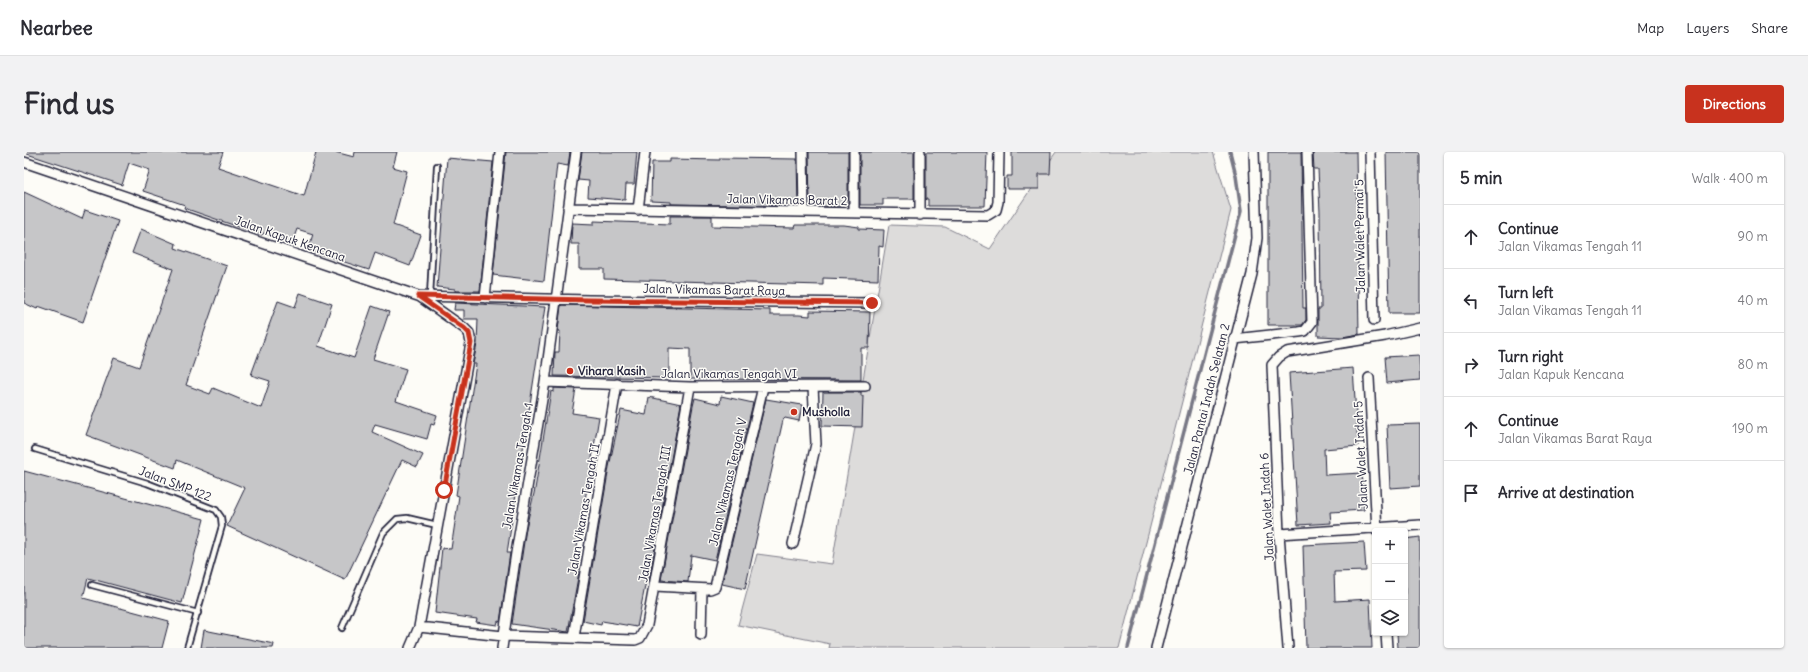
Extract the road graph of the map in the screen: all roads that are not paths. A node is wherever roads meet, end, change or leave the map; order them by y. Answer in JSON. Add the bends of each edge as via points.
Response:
{"nodes":[{"id":1,"x":500,"y":152,"type":"edge"},
{"id":2,"x":576,"y":152,"type":"edge"},
{"id":3,"x":645,"y":152,"type":"edge"},
{"id":4,"x":804,"y":152,"type":"edge"},
{"id":5,"x":854,"y":152,"type":"edge"},
{"id":6,"x":920,"y":152,"type":"edge"},
{"id":7,"x":999,"y":152,"type":"edge"},
{"id":8,"x":1254,"y":152,"type":"edge"},
{"id":9,"x":1307,"y":152,"type":"edge"},
{"id":10,"x":1370,"y":152,"type":"edge"},
{"id":11,"x":24,"y":162,"type":"edge"},
{"id":12,"x":437,"y":166,"type":"dead end"},
{"id":13,"x":568,"y":208,"type":"junction"},
{"id":14,"x":638,"y":210,"type":"junction"},
{"id":15,"x":804,"y":212,"type":"junction"},
{"id":16,"x":854,"y":212,"type":"junction"},
{"id":17,"x":920,"y":215,"type":"junction"},
{"id":18,"x":418,"y":296,"type":"junction"},
{"id":19,"x":430,"y":296,"type":"junction"},
{"id":20,"x":485,"y":298,"type":"junction"},
{"id":21,"x":556,"y":300,"type":"junction"},
{"id":22,"x":872,"y":303,"type":"dead end"},
{"id":23,"x":1374,"y":320,"type":"dead end"},
{"id":24,"x":1420,"y":328,"type":"edge"},
{"id":25,"x":1234,"y":339,"type":"junction"},
{"id":26,"x":1369,"y":378,"type":"dead end"},
{"id":27,"x":545,"y":382,"type":"junction"},
{"id":28,"x":617,"y":384,"type":"junction"},
{"id":29,"x":865,"y":386,"type":"dead end"},
{"id":30,"x":690,"y":387,"type":"junction"},
{"id":31,"x":763,"y":387,"type":"junction"},
{"id":32,"x":813,"y":387,"type":"junction"},
{"id":33,"x":34,"y":449,"type":"dead end"},
{"id":34,"x":437,"y":525,"type":"junction"},
{"id":35,"x":1420,"y":525,"type":"edge"},
{"id":36,"x":1377,"y":528,"type":"edge"},
{"id":37,"x":1394,"y":528,"type":"edge"},
{"id":38,"x":1372,"y":530,"type":"edge"},
{"id":39,"x":1279,"y":534,"type":"junction"},
{"id":40,"x":793,"y":544,"type":"dead end"},
{"id":41,"x":92,"y":585,"type":"dead end"},
{"id":42,"x":655,"y":586,"type":"junction"},
{"id":43,"x":702,"y":589,"type":"junction"},
{"id":44,"x":198,"y":613,"type":"junction"},
{"id":45,"x":419,"y":626,"type":"junction"},
{"id":46,"x":342,"y":628,"type":"dead end"},
{"id":47,"x":701,"y":635,"type":"dead end"},
{"id":48,"x":503,"y":636,"type":"junction"},
{"id":49,"x":1386,"y":636,"type":"edge"},
{"id":50,"x":574,"y":637,"type":"junction"},
{"id":51,"x":187,"y":648,"type":"edge"},
{"id":52,"x":410,"y":648,"type":"edge"},
{"id":53,"x":502,"y":648,"type":"edge"},
{"id":54,"x":1156,"y":648,"type":"edge"},
{"id":55,"x":1288,"y":648,"type":"edge"},
{"id":56,"x":1387,"y":648,"type":"edge"}],
"edges":[{"from":1,"to":20,"type":"street"},
{"from":2,"to":13,"type":"street","name":"Jalan Vikamas Tengah 1"},
{"from":3,"to":14,"type":"street"},
{"from":4,"to":15,"type":"street"},
{"from":5,"to":16,"type":"street"},
{"from":6,"to":17,"type":"street"},
{"from":7,"to":17,"type":"street","name":"Jalan Vikamas Barat 2","via":[[996,210],[988,215]]},
{"from":8,"to":25,"type":"street","name":"Jalan Pantai Indah Selatan 2","via":[[1257,238],[1252,274]]},
{"from":9,"to":25,"type":"street","via":[[1312,322],[1305,331]]},
{"from":10,"to":23,"type":"street","name":"Jalan Walet Permai 5"},
{"from":11,"to":18,"type":"street","name":"Jalan Kapuk Kencana"},
{"from":12,"to":19,"type":"lane"},
{"from":13,"to":14,"type":"street","name":"Jalan Vikamas Barat 2"},
{"from":13,"to":21,"type":"street","name":"Jalan Vikamas Tengah 1"},
{"from":14,"to":15,"type":"street","name":"Jalan Vikamas Barat 2"},
{"from":15,"to":16,"type":"street","name":"Jalan Vikamas Barat 2"},
{"from":16,"to":17,"type":"street","name":"Jalan Vikamas Barat 2"},
{"from":18,"to":19,"type":"street","name":"Jalan Kapuk Kencana"},
{"from":18,"to":34,"type":"street","via":[[464,328],[469,333],[471,343]]},
{"from":19,"to":20,"type":"street","name":"Jalan Kapuk Kencana"},
{"from":20,"to":21,"type":"street","name":"Jalan Kapuk Kencana"},
{"from":21,"to":22,"type":"street","name":"Jalan Vikamas Barat Raya"},
{"from":21,"to":27,"type":"street","name":"Jalan Vikamas Tengah 1"},
{"from":24,"to":39,"type":"street","name":"Jalan Walet Indah 6","via":[[1287,352],[1272,365]]},
{"from":25,"to":54,"type":"street","name":"Jalan Pantai Indah Selatan 2"},
{"from":26,"to":36,"type":"street","name":"Jalan Walet Indah 5"},
{"from":27,"to":28,"type":"street","name":"Jalan Vikamas Tengah VI"},
{"from":27,"to":48,"type":"street","name":"Jalan Vikamas Tengah 1"},
{"from":28,"to":30,"type":"street","name":"Jalan Vikamas Tengah VI"},
{"from":28,"to":50,"type":"street","name":"Jalan Vikamas Tengah II"},
{"from":29,"to":32,"type":"street","name":"Jalan Vikamas Tengah VI"},
{"from":30,"to":31,"type":"street","name":"Jalan Vikamas Tengah VI"},
{"from":30,"to":42,"type":"street","name":"Jalan Vikamas Tengah III"},
{"from":31,"to":32,"type":"street","name":"Jalan Vikamas Tengah VI"},
{"from":31,"to":43,"type":"street","name":"Jalan Vikamas Tengah V","via":[[718,583],[710,589]]},
{"from":32,"to":40,"type":"street","via":[[816,444]]},
{"from":33,"to":44,"type":"lane","name":"Jalan SMP 122","via":[[147,483],[216,510],[221,517],[222,526]]},
{"from":34,"to":45,"type":"street"},
{"from":34,"to":46,"type":"lane","via":[[402,518],[397,519],[383,533]]},
{"from":35,"to":37,"type":"street"},
{"from":38,"to":39,"type":"street"},
{"from":39,"to":55,"type":"street","name":"Jalan Walet Indah 6"},
{"from":41,"to":44,"type":"lane"},
{"from":42,"to":43,"type":"street"},
{"from":42,"to":50,"type":"street","name":"Jalan Vikamas Tengah III","via":[[647,625],[640,638],[635,640]]},
{"from":43,"to":47,"type":"street"},
{"from":44,"to":51,"type":"lane","name":"Jalan SMP 122"},
{"from":45,"to":48,"type":"street"},
{"from":45,"to":52,"type":"street"},
{"from":48,"to":50,"type":"street"},
{"from":48,"to":53,"type":"street","name":"Jalan Vikamas Tengah 1"},
{"from":49,"to":56,"type":"street"}]}
